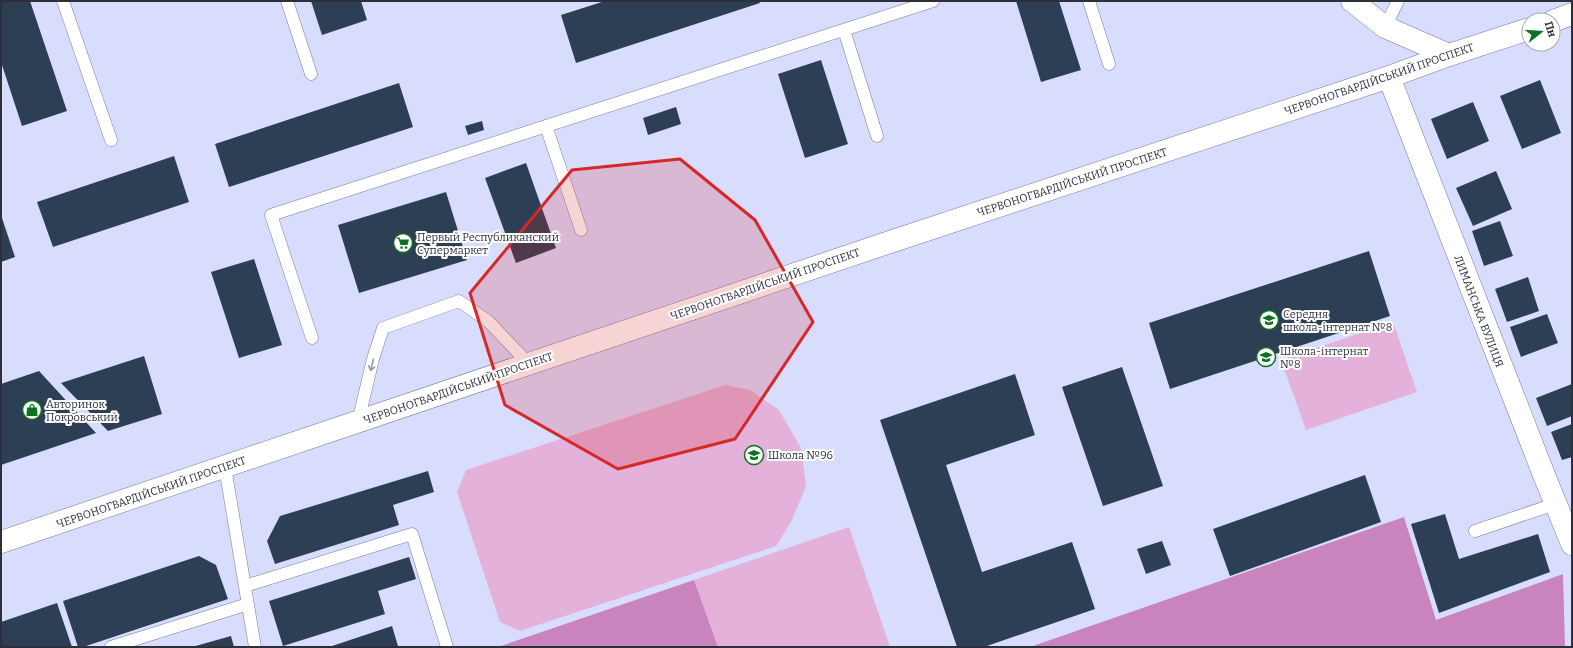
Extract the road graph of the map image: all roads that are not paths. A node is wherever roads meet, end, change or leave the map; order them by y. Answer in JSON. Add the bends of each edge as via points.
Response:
{"nodes":[{"id":1,"x":63,"y":1,"type":"edge"},
{"id":2,"x":287,"y":1,"type":"edge"},
{"id":3,"x":933,"y":1,"type":"edge"},
{"id":4,"x":1089,"y":1,"type":"edge"},
{"id":5,"x":1352,"y":1,"type":"edge"},
{"id":6,"x":1398,"y":1,"type":"edge"},
{"id":7,"x":1572,"y":14,"type":"edge"},
{"id":8,"x":1561,"y":18,"type":"edge"},
{"id":9,"x":1385,"y":27,"type":"junction"},
{"id":10,"x":844,"y":30,"type":"junction"},
{"id":11,"x":1521,"y":32,"type":"edge"},
{"id":12,"x":1449,"y":55,"type":"junction"},
{"id":13,"x":1109,"y":64,"type":"dead end"},
{"id":14,"x":311,"y":74,"type":"dead end"},
{"id":15,"x":1389,"y":77,"type":"junction"},
{"id":16,"x":546,"y":126,"type":"junction"},
{"id":17,"x":877,"y":136,"type":"dead end"},
{"id":18,"x":111,"y":140,"type":"dead end"},
{"id":19,"x":581,"y":230,"type":"dead end"},
{"id":20,"x":312,"y":338,"type":"dead end"},
{"id":21,"x":529,"y":364,"type":"junction"},
{"id":22,"x":358,"y":422,"type":"junction"},
{"id":23,"x":225,"y":466,"type":"junction"},
{"id":24,"x":1555,"y":504,"type":"junction"},
{"id":25,"x":1475,"y":531,"type":"dead end"},
{"id":26,"x":1,"y":542,"type":"edge"},
{"id":27,"x":1572,"y":544,"type":"edge"},
{"id":28,"x":245,"y":586,"type":"junction"},
{"id":29,"x":248,"y":604,"type":"junction"},
{"id":30,"x":111,"y":647,"type":"edge"},
{"id":31,"x":255,"y":647,"type":"edge"},
{"id":32,"x":447,"y":647,"type":"edge"}],
"edges":[{"from":1,"to":18,"type":"lane"},
{"from":2,"to":14,"type":"lane"},
{"from":3,"to":10,"type":"lane"},
{"from":4,"to":13,"type":"lane"},
{"from":5,"to":9,"type":"main road"},
{"from":6,"to":9,"type":"lane"},
{"from":7,"to":8,"type":"main road"},
{"from":9,"to":12,"type":"main road"},
{"from":10,"to":16,"type":"lane"},
{"from":10,"to":17,"type":"lane"},
{"from":11,"to":12,"type":"main road","name":"ЧЕРВОНОГВАРДІЙСЬКИЙ ПРОСПЕКТ"},
{"from":12,"to":15,"type":"main road","name":"ЧЕРВОНОГВАРДІЙСЬКИЙ ПРОСПЕКТ"},
{"from":15,"to":21,"type":"main road","name":"ЧЕРВОНОГВАРДІЙСЬКИЙ ПРОСПЕКТ"},
{"from":15,"to":24,"type":"main road","name":"ЛИМАНСЬКА ВУЛИЦЯ"},
{"from":16,"to":19,"type":"lane"},
{"from":16,"to":20,"type":"lane","via":[[272,215]]},
{"from":21,"to":22,"type":"main road","name":"ЧЕРВОНОГВАРДІЙСЬКИЙ ПРОСПЕКТ"},
{"from":21,"to":22,"type":"lane","one_way":true,"via":[[488,321],[459,301],[383,328]]},
{"from":22,"to":23,"type":"main road","name":"ЧЕРВОНОГВАРДІЙСЬКИЙ ПРОСПЕКТ"},
{"from":23,"to":26,"type":"main road","name":"ЧЕРВОНОГВАРДІЙСЬКИЙ ПРОСПЕКТ"},
{"from":23,"to":28,"type":"lane"},
{"from":24,"to":25,"type":"lane"},
{"from":24,"to":27,"type":"main road","name":"ЛИМАНСЬКА ВУЛИЦЯ"},
{"from":28,"to":29,"type":"lane"},
{"from":28,"to":32,"type":"lane","via":[[412,534]]},
{"from":29,"to":30,"type":"lane"},
{"from":29,"to":31,"type":"lane"}]}
